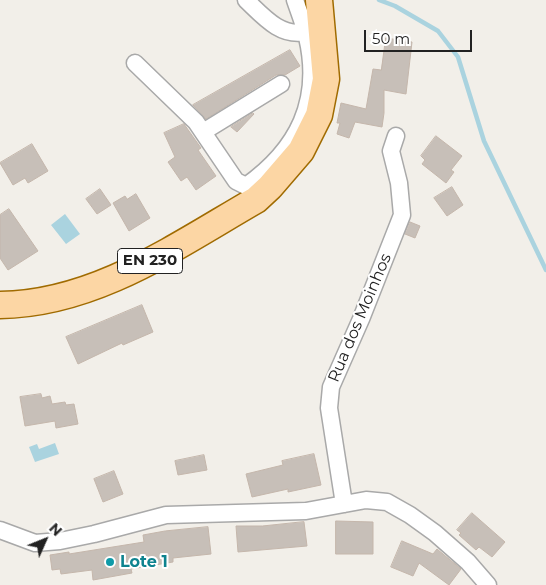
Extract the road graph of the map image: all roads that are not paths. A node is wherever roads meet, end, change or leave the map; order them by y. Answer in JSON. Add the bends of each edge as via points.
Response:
{"nodes":[{"id":1,"x":246,"y":0,"type":"edge"},
{"id":2,"x":295,"y":0,"type":"edge"},
{"id":3,"x":319,"y":0,"type":"edge"},
{"id":4,"x":305,"y":32,"type":"junction"},
{"id":5,"x":135,"y":64,"type":"dead end"},
{"id":6,"x":281,"y":84,"type":"dead end"},
{"id":7,"x":203,"y":132,"type":"junction"},
{"id":8,"x":396,"y":136,"type":"dead end"},
{"id":9,"x":0,"y":305,"type":"edge"},
{"id":10,"x":344,"y":504,"type":"junction"},
{"id":11,"x":0,"y":530,"type":"edge"},
{"id":12,"x":488,"y":585,"type":"edge"}],
"edges":[{"from":1,"to":4,"type":"street","via":[[274,26],[294,34]]},
{"from":2,"to":4,"type":"street"},
{"from":3,"to":9,"type":"main road","number":"EN 230","via":[[326,78],[319,115],[301,151],[270,187],[256,200],[104,284],[66,296]]},
{"from":4,"to":7,"type":"street","via":[[312,66],[307,112],[297,132],[272,165],[246,186],[236,181]]},
{"from":5,"to":7,"type":"street"},
{"from":6,"to":7,"type":"street"},
{"from":8,"to":10,"type":"street","name":"Rua dos Moinhos","via":[[391,151],[402,214],[331,387],[329,408]]},
{"from":10,"to":11,"type":"street","via":[[306,511],[166,515],[44,543],[35,543]]},
{"from":10,"to":12,"type":"street","via":[[366,500],[387,502],[410,514],[462,556]]}]}
